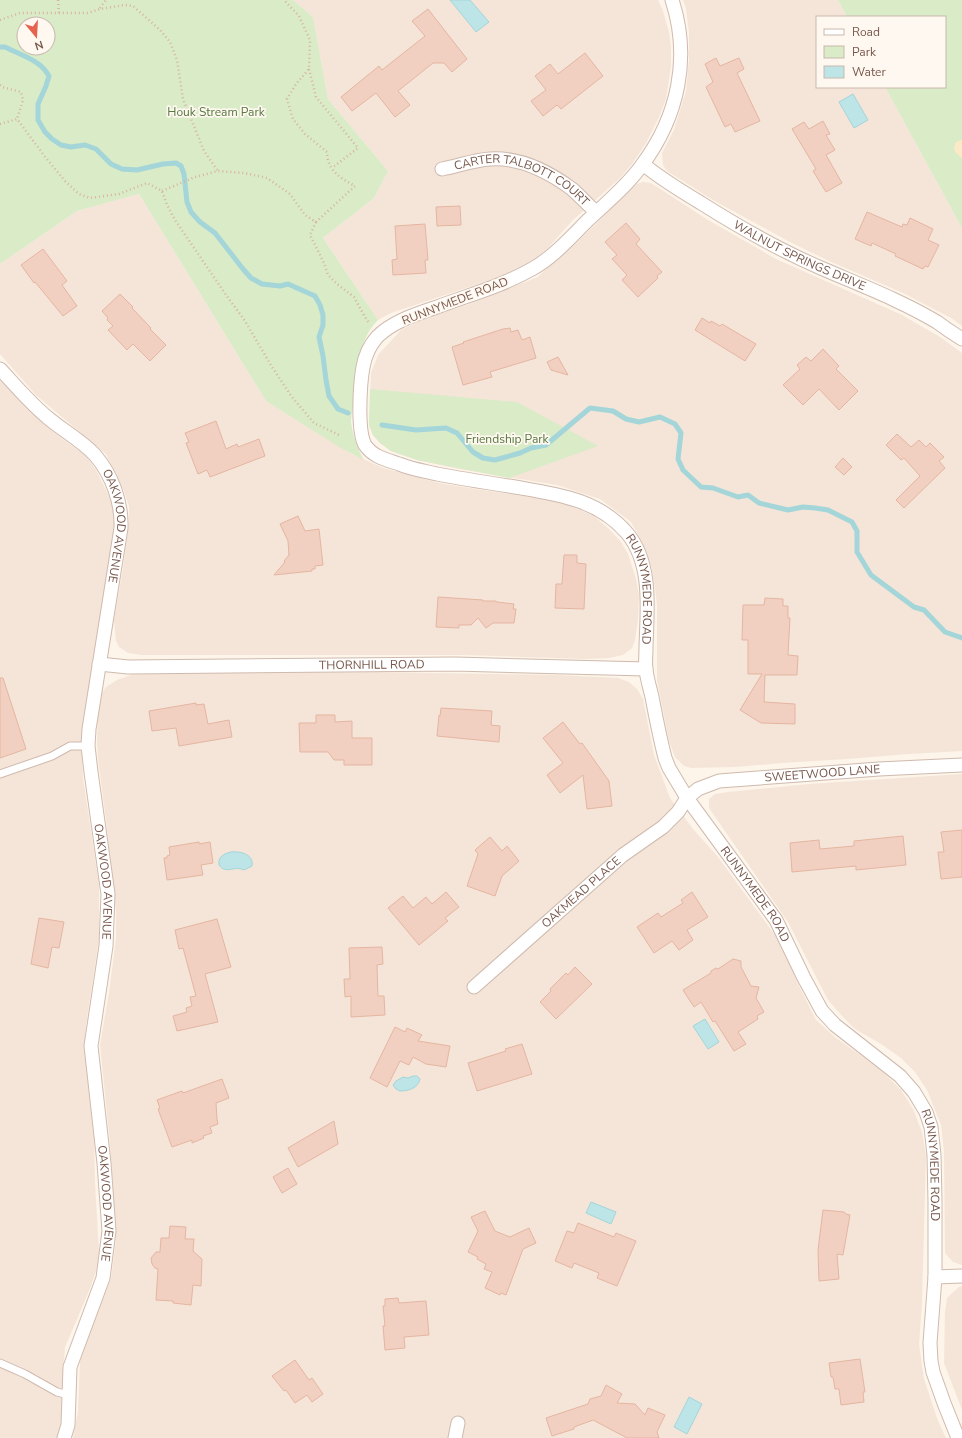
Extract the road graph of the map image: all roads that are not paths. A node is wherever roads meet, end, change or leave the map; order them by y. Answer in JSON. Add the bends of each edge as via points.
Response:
{"nodes":[{"id":1,"x":672,"y":0,"type":"edge"},
{"id":2,"x":643,"y":164,"type":"junction"},
{"id":3,"x":442,"y":169,"type":"dead end"},
{"id":4,"x":596,"y":212,"type":"junction"},
{"id":5,"x":962,"y":339,"type":"edge"},
{"id":6,"x":0,"y":368,"type":"edge"},
{"id":7,"x":99,"y":664,"type":"junction"},
{"id":8,"x":646,"y":670,"type":"junction"},
{"id":9,"x":88,"y":746,"type":"junction"},
{"id":10,"x":962,"y":765,"type":"edge"},
{"id":11,"x":0,"y":774,"type":"edge"},
{"id":12,"x":687,"y":798,"type":"junction"},
{"id":13,"x":474,"y":986,"type":"dead end"},
{"id":14,"x":962,"y":1276,"type":"edge"},
{"id":15,"x":935,"y":1277,"type":"junction"},
{"id":16,"x":0,"y":1363,"type":"edge"},
{"id":17,"x":69,"y":1395,"type":"junction"},
{"id":18,"x":458,"y":1423,"type":"dead end"},
{"id":19,"x":64,"y":1438,"type":"edge"},
{"id":20,"x":455,"y":1438,"type":"edge"},
{"id":21,"x":958,"y":1438,"type":"edge"}],
"edges":[{"from":1,"to":2,"type":"street","name":"RUNNYMEDE ROAD","via":[[681,38],[676,96],[660,136]]},
{"from":2,"to":4,"type":"street","name":"RUNNYMEDE ROAD"},
{"from":2,"to":5,"type":"street","name":"WALNUT SPRINGS DRIVE","via":[[730,222],[820,268],[905,305]]},
{"from":3,"to":4,"type":"street","name":"CARTER TALBOTT COURT","via":[[490,159],[520,162],[556,179]]},
{"from":4,"to":8,"type":"street","name":"RUNNYMEDE ROAD","via":[[534,268],[507,282],[402,320],[380,334],[368,351],[363,367],[361,435],[371,452],[408,468],[574,498],[611,518],[628,534],[637,549],[643,570],[648,598]]},
{"from":6,"to":7,"type":"street","name":"OAKWOOD AVENUE","via":[[46,417],[94,454],[111,479],[120,506],[121,528]]},
{"from":7,"to":8,"type":"street","name":"THORNHILL ROAD","via":[[128,667],[455,664]]},
{"from":7,"to":9,"type":"street","name":"OAKWOOD AVENUE"},
{"from":8,"to":12,"type":"street","name":"RUNNYMEDE ROAD","via":[[665,758]]},
{"from":9,"to":11,"type":"lane","via":[[70,746],[52,756]]},
{"from":9,"to":17,"type":"street","name":"OAKWOOD AVENUE","via":[[108,894],[106,946],[91,1046],[109,1231],[103,1278],[70,1367]]},
{"from":10,"to":12,"type":"street","name":"SWEETWOOD LANE","via":[[719,781],[698,788]]},
{"from":12,"to":13,"type":"street","name":"OAKMEAD PLACE","via":[[663,827],[623,855]]},
{"from":12,"to":15,"type":"street","name":"RUNNYMEDE ROAD","via":[[776,920],[822,1011],[835,1026],[900,1076],[926,1112],[931,1127],[934,1155]]},
{"from":14,"to":15,"type":"street"},
{"from":15,"to":21,"type":"street","name":"RUNNYMEDE ROAD","via":[[931,1361]]},
{"from":16,"to":17,"type":"lane","via":[[57,1392]]},
{"from":17,"to":19,"type":"street","name":"OAKWOOD AVENUE","via":[[68,1425]]},
{"from":18,"to":20,"type":"street"}]}
